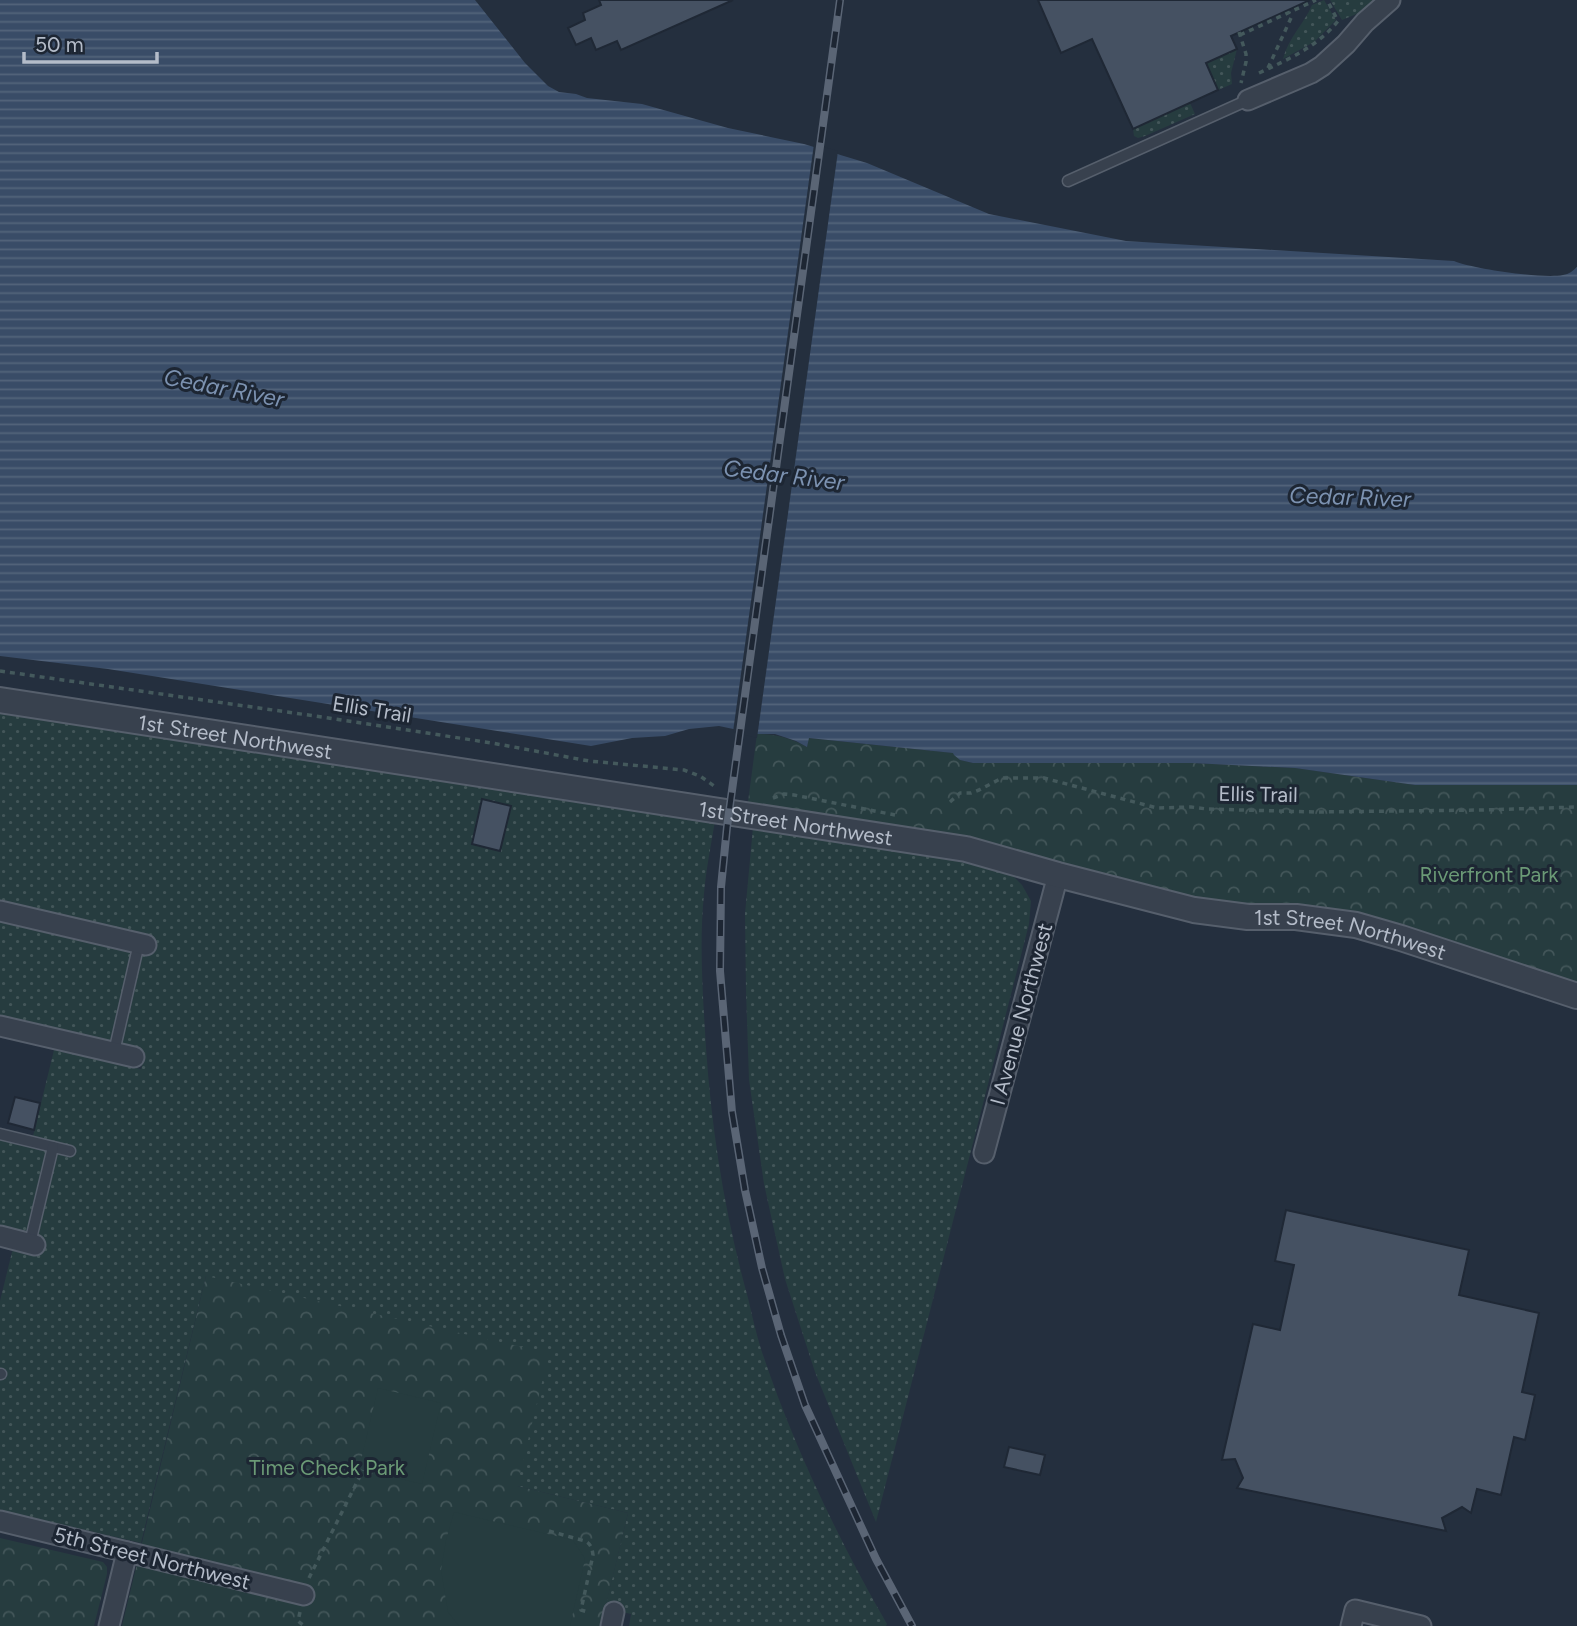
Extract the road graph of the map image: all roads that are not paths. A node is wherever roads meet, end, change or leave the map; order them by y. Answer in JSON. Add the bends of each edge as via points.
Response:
{"nodes":[{"id":1,"x":1390,"y":0,"type":"edge"},
{"id":2,"x":1243,"y":89,"type":"joint"},
{"id":3,"x":1069,"y":181,"type":"dead end"},
{"id":4,"x":0,"y":700,"type":"edge"},
{"id":5,"x":1058,"y":875,"type":"junction"},
{"id":6,"x":0,"y":911,"type":"edge"},
{"id":7,"x":142,"y":944,"type":"joint"},
{"id":8,"x":1577,"y":996,"type":"edge"},
{"id":9,"x":0,"y":1026,"type":"edge"},
{"id":10,"x":114,"y":1052,"type":"junction"},
{"id":11,"x":134,"y":1057,"type":"dead end"},
{"id":12,"x":0,"y":1134,"type":"edge"},
{"id":13,"x":53,"y":1147,"type":"junction"},
{"id":14,"x":70,"y":1151,"type":"dead end"},
{"id":15,"x":984,"y":1153,"type":"dead end"},
{"id":16,"x":0,"y":1236,"type":"edge"},
{"id":17,"x":33,"y":1244,"type":"joint"},
{"id":18,"x":0,"y":1521,"type":"edge"},
{"id":19,"x":127,"y":1552,"type":"junction"},
{"id":20,"x":304,"y":1595,"type":"road end"},
{"id":21,"x":1353,"y":1618,"type":"edge"},
{"id":22,"x":110,"y":1626,"type":"edge"},
{"id":23,"x":1421,"y":1626,"type":"edge"}],
"edges":[{"from":1,"to":2,"type":"street","via":[[1322,66]]},
{"from":2,"to":3,"type":"lane"},
{"from":4,"to":5,"type":"street","name":"1st Street Northwest","via":[[940,844]]},
{"from":5,"to":8,"type":"street","name":"1st Street Northwest","via":[[1194,910],[1356,925]]},
{"from":5,"to":15,"type":"street","name":"I Avenue Northwest"},
{"from":6,"to":7,"type":"street"},
{"from":7,"to":10,"type":"lane"},
{"from":9,"to":10,"type":"street"},
{"from":10,"to":11,"type":"street"},
{"from":12,"to":13,"type":"lane"},
{"from":13,"to":14,"type":"lane"},
{"from":13,"to":17,"type":"lane"},
{"from":16,"to":17,"type":"street"},
{"from":18,"to":19,"type":"street","name":"5th Street Northwest"},
{"from":19,"to":20,"type":"street","name":"5th Street Northwest"},
{"from":19,"to":22,"type":"street"},
{"from":21,"to":23,"type":"street"}]}
